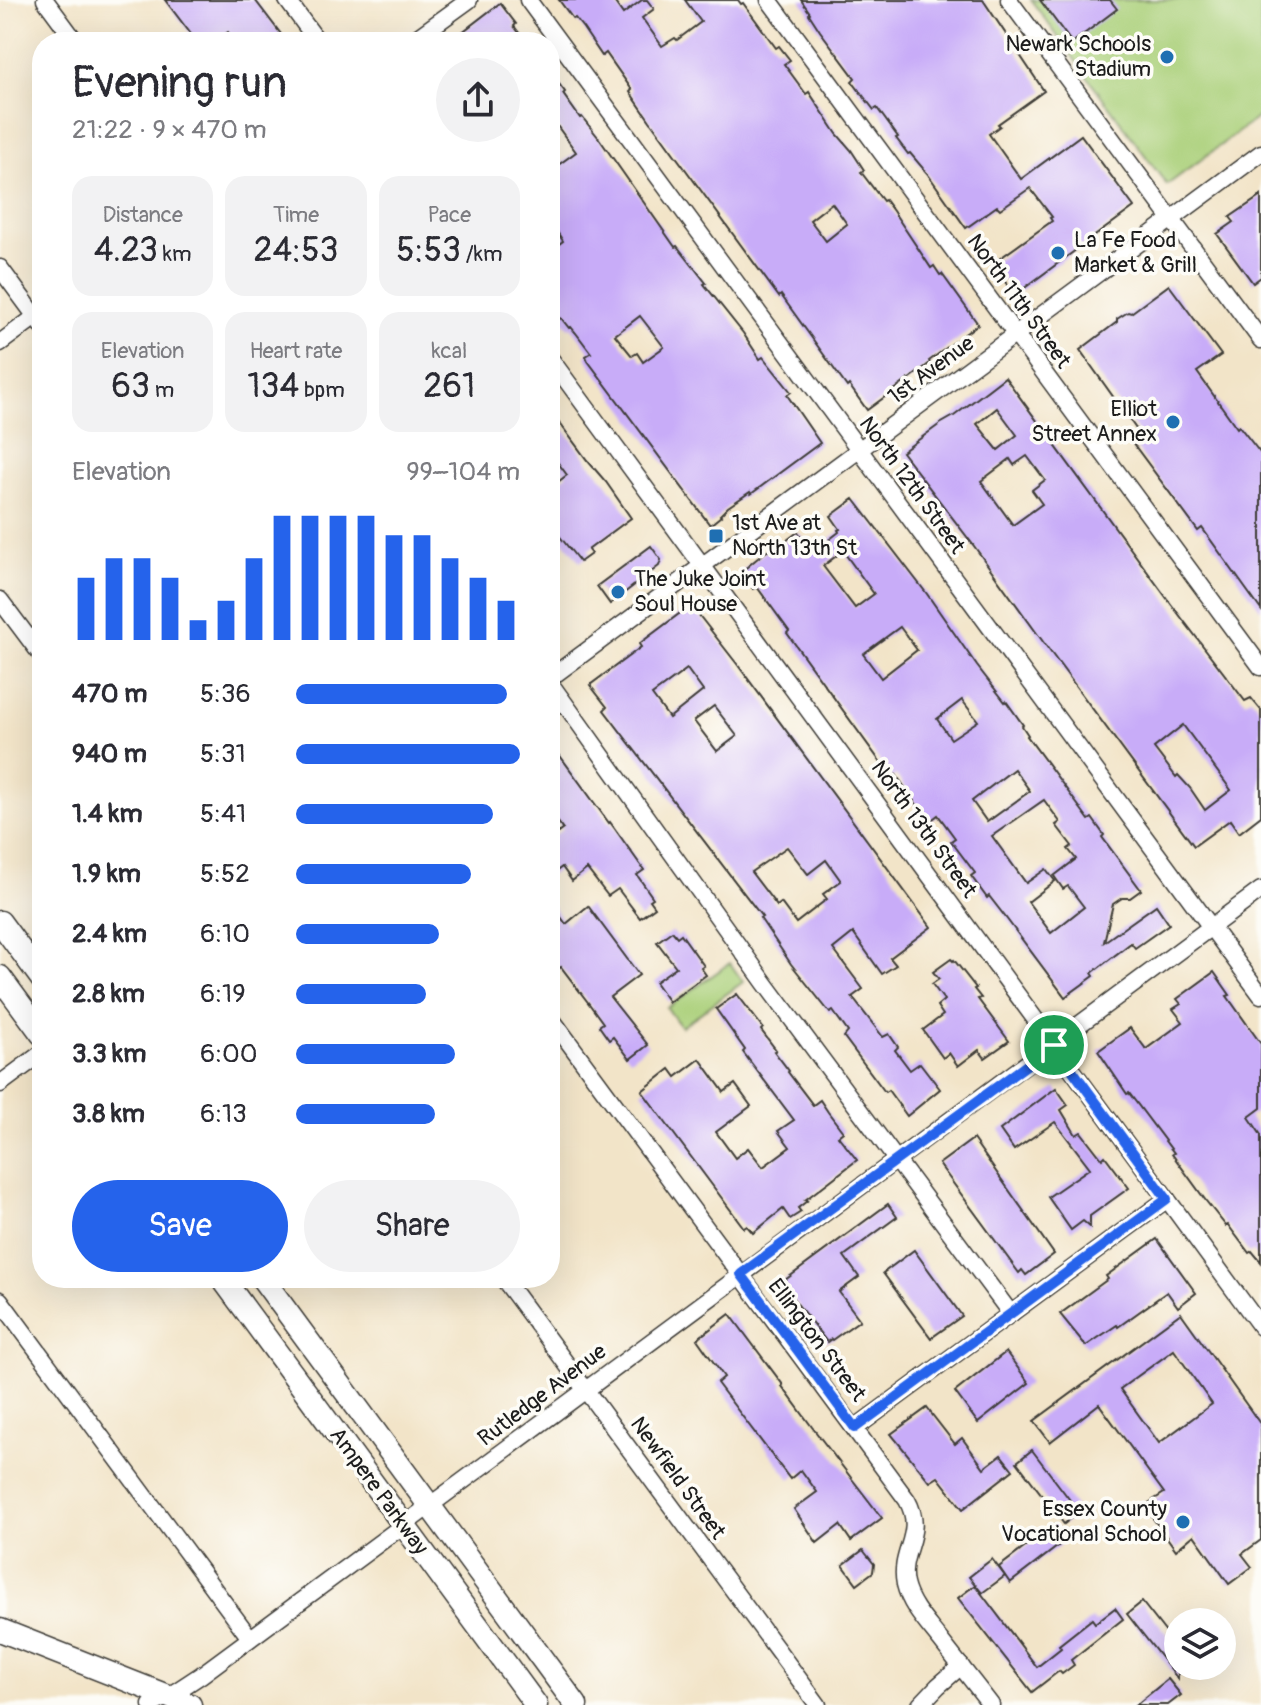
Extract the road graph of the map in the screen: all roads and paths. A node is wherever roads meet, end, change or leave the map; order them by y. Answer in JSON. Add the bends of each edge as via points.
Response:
{"nodes":[{"id":1,"x":45,"y":0,"type":"edge"},
{"id":2,"x":287,"y":0,"type":"edge"},
{"id":3,"x":469,"y":0,"type":"edge"},
{"id":4,"x":528,"y":0,"type":"edge"},
{"id":5,"x":769,"y":0,"type":"edge"},
{"id":6,"x":1009,"y":0,"type":"edge"},
{"id":7,"x":69,"y":32,"type":"edge"},
{"id":8,"x":311,"y":32,"type":"edge"},
{"id":9,"x":425,"y":32,"type":"edge"},
{"id":10,"x":552,"y":32,"type":"edge"},
{"id":11,"x":560,"y":44,"type":"edge"},
{"id":12,"x":1261,"y":153,"type":"edge"},
{"id":13,"x":1172,"y":219,"type":"junction"},
{"id":14,"x":0,"y":268,"type":"edge"},
{"id":15,"x":32,"y":308,"type":"edge"},
{"id":16,"x":32,"y":323,"type":"edge"},
{"id":17,"x":1016,"y":334,"type":"junction"},
{"id":18,"x":1261,"y":340,"type":"edge"},
{"id":19,"x":0,"y":343,"type":"edge"},
{"id":20,"x":560,"y":372,"type":"edge"},
{"id":21,"x":859,"y":450,"type":"junction"},
{"id":22,"x":703,"y":566,"type":"junction"},
{"id":23,"x":0,"y":600,"type":"edge"},
{"id":24,"x":32,"y":643,"type":"edge"},
{"id":25,"x":1261,"y":667,"type":"edge"},
{"id":26,"x":560,"y":673,"type":"edge"},
{"id":27,"x":560,"y":695,"type":"edge"},
{"id":28,"x":1261,"y":890,"type":"edge"},
{"id":29,"x":0,"y":922,"type":"edge"},
{"id":30,"x":1211,"y":927,"type":"junction"},
{"id":31,"x":32,"y":965,"type":"edge"},
{"id":32,"x":0,"y":977,"type":"edge"},
{"id":33,"x":1261,"y":995,"type":"edge"},
{"id":34,"x":32,"y":1020,"type":"edge"},
{"id":35,"x":560,"y":1030,"type":"edge"},
{"id":36,"x":1054,"y":1045,"type":"junction"},
{"id":37,"x":32,"y":1060,"type":"edge"},
{"id":38,"x":0,"y":1084,"type":"edge"},
{"id":39,"x":896,"y":1159,"type":"junction"},
{"id":40,"x":1167,"y":1199,"type":"junction"},
{"id":41,"x":741,"y":1274,"type":"junction"},
{"id":42,"x":229,"y":1288,"type":"edge"},
{"id":43,"x":269,"y":1288,"type":"edge"},
{"id":44,"x":510,"y":1288,"type":"edge"},
{"id":45,"x":0,"y":1300,"type":"edge"},
{"id":46,"x":1011,"y":1314,"type":"junction"},
{"id":47,"x":1261,"y":1327,"type":"edge"},
{"id":48,"x":585,"y":1390,"type":"junction"},
{"id":49,"x":855,"y":1428,"type":"junction"},
{"id":50,"x":429,"y":1505,"type":"junction"},
{"id":51,"x":403,"y":1524,"type":"junction"},
{"id":52,"x":0,"y":1630,"type":"edge"},
{"id":53,"x":250,"y":1638,"type":"junction"},
{"id":54,"x":961,"y":1666,"type":"junction"},
{"id":55,"x":160,"y":1701,"type":"edge"},
{"id":56,"x":190,"y":1705,"type":"edge"},
{"id":57,"x":536,"y":1705,"type":"edge"},
{"id":58,"x":576,"y":1705,"type":"edge"},
{"id":59,"x":818,"y":1705,"type":"edge"},
{"id":60,"x":920,"y":1705,"type":"edge"},
{"id":61,"x":991,"y":1705,"type":"edge"}],
"edges":[{"from":1,"to":7,"type":"street"},
{"from":2,"to":8,"type":"street"},
{"from":3,"to":9,"type":"street"},
{"from":4,"to":10,"type":"street","name":"North 12th Street"},
{"from":5,"to":17,"type":"street","name":"North 11th Street"},
{"from":6,"to":13,"type":"street"},
{"from":11,"to":21,"type":"street","name":"North 12th Street"},
{"from":12,"to":13,"type":"street","name":"1st Avenue"},
{"from":13,"to":17,"type":"street","name":"1st Avenue"},
{"from":13,"to":18,"type":"street"},
{"from":14,"to":15,"type":"street"},
{"from":16,"to":19,"type":"street"},
{"from":17,"to":21,"type":"street","name":"1st Avenue"},
{"from":17,"to":25,"type":"street","name":"North 11th Street"},
{"from":20,"to":22,"type":"street","name":"North 13th Street"},
{"from":21,"to":22,"type":"street","name":"1st Avenue"},
{"from":21,"to":30,"type":"street","name":"North 12th Street"},
{"from":22,"to":26,"type":"street","name":"1st Avenue"},
{"from":22,"to":36,"type":"street","name":"North 13th Street"},
{"from":23,"to":24,"type":"street"},
{"from":27,"to":39,"type":"street"},
{"from":28,"to":30,"type":"street","name":"Rutledge Avenue"},
{"from":29,"to":31,"type":"street"},
{"from":30,"to":33,"type":"street","name":"North 12th Street"},
{"from":30,"to":36,"type":"street","name":"Rutledge Avenue"},
{"from":32,"to":34,"type":"street"},
{"from":35,"to":41,"type":"street","name":"Ellington Street"},
{"from":36,"to":39,"type":"street","name":"Rutledge Avenue"},
{"from":36,"to":40,"type":"street","name":"North 13th Street"},
{"from":37,"to":38,"type":"street"},
{"from":39,"to":41,"type":"street","name":"Rutledge Avenue"},
{"from":39,"to":46,"type":"street"},
{"from":40,"to":46,"type":"street"},
{"from":40,"to":47,"type":"street","name":"North 13th Street"},
{"from":41,"to":48,"type":"street","name":"Rutledge Avenue"},
{"from":41,"to":49,"type":"street","name":"Ellington Street"},
{"from":42,"to":51,"type":"street","name":"Ampere Parkway"},
{"from":43,"to":50,"type":"street","name":"Ampere Parkway"},
{"from":44,"to":48,"type":"street","name":"Newfield Street"},
{"from":45,"to":53,"type":"street"},
{"from":46,"to":49,"type":"street"},
{"from":48,"to":50,"type":"street","name":"Rutledge Avenue"},
{"from":48,"to":59,"type":"street","name":"Newfield Street"},
{"from":49,"to":54,"type":"street","name":"Ellington Street","via":[[913,1510],[905,1583],[918,1611]]},
{"from":50,"to":51,"type":"street","name":"Rutledge Avenue"},
{"from":50,"to":58,"type":"street","name":"Ampere Parkway"},
{"from":51,"to":53,"type":"street","name":"Rutledge Avenue"},
{"from":51,"to":57,"type":"street","name":"Ampere Parkway"},
{"from":52,"to":55,"type":"street"},
{"from":53,"to":55,"type":"street","name":"Rutledge Avenue"},
{"from":54,"to":60,"type":"street"},
{"from":54,"to":61,"type":"street","name":"Ellington Street"},
{"from":55,"to":56,"type":"street"}]}
